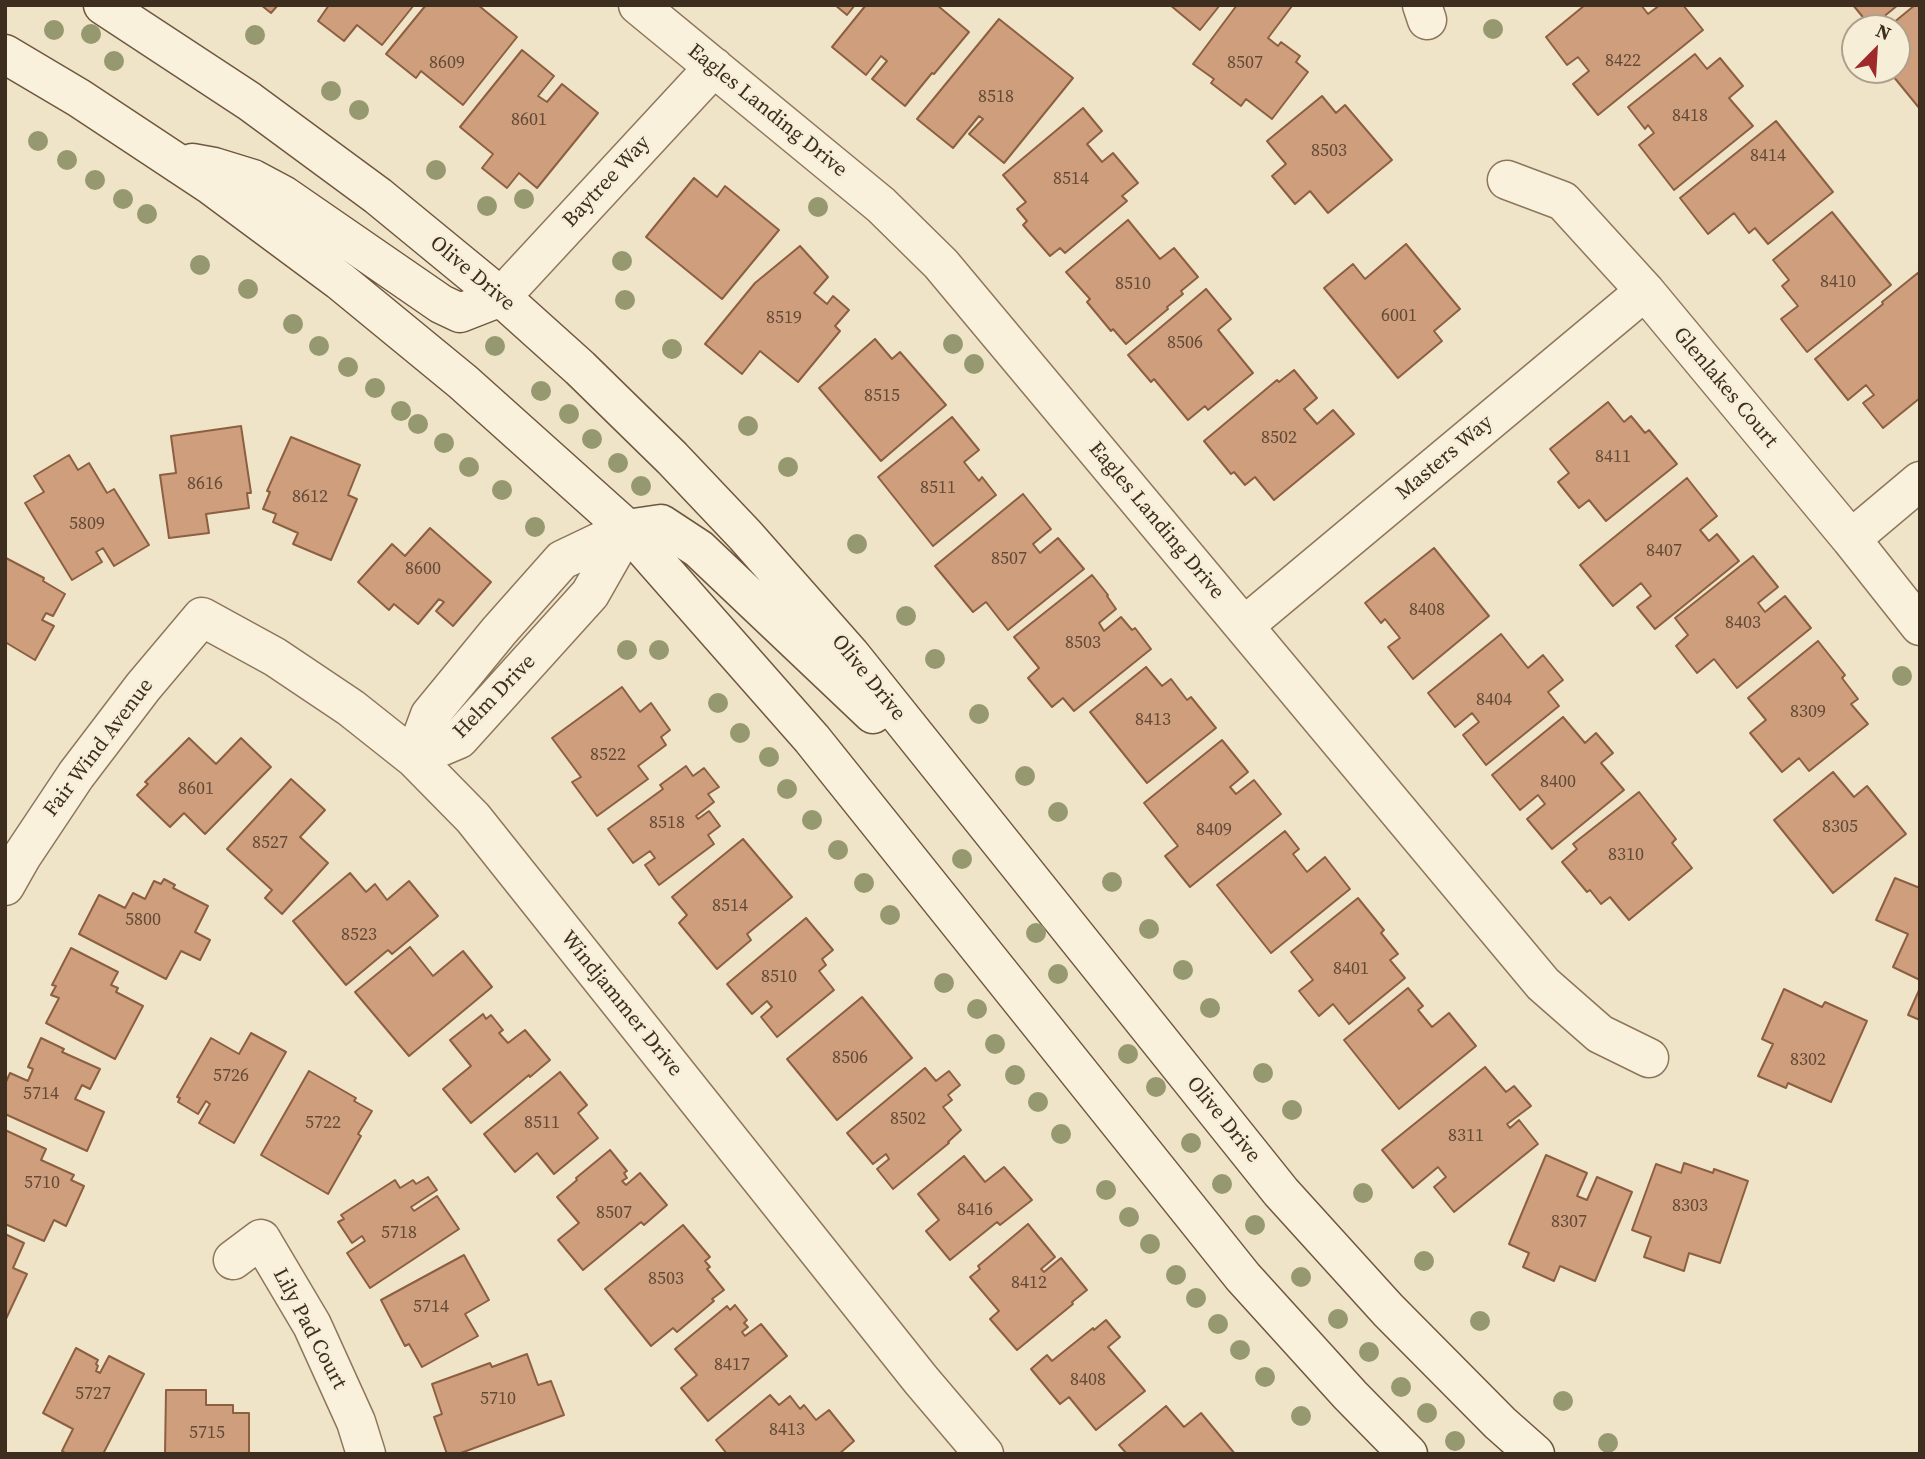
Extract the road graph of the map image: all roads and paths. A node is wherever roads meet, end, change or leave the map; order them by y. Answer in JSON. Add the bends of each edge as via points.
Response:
{"nodes":[{"id":1,"x":103,"y":5,"type":"edge"},
{"id":2,"x":638,"y":5,"type":"edge"},
{"id":3,"x":5,"y":54,"type":"edge"},
{"id":4,"x":714,"y":67,"type":"junction"},
{"id":5,"x":169,"y":158,"type":"junction"},
{"id":6,"x":1507,"y":180,"type":"dead end"},
{"id":7,"x":1645,"y":291,"type":"junction"},
{"id":8,"x":501,"y":297,"type":"junction"},
{"id":9,"x":1920,"y":481,"type":"edge"},
{"id":10,"x":627,"y":529,"type":"junction"},
{"id":11,"x":1851,"y":539,"type":"junction"},
{"id":12,"x":202,"y":617,"type":"joint"},
{"id":13,"x":1244,"y":626,"type":"junction"},
{"id":14,"x":1920,"y":626,"type":"edge"},
{"id":15,"x":414,"y":758,"type":"junction"},
{"id":16,"x":976,"y":812,"type":"junction"},
{"id":17,"x":11,"y":863,"type":"edge"},
{"id":18,"x":1649,"y":1058,"type":"dead end"},
{"id":19,"x":233,"y":1260,"type":"dead end"},
{"id":20,"x":366,"y":1454,"type":"edge"},
{"id":21,"x":984,"y":1454,"type":"edge"},
{"id":22,"x":1408,"y":1454,"type":"edge"},
{"id":23,"x":1535,"y":1454,"type":"edge"}],
"edges":[{"from":1,"to":8,"type":"street","name":"Olive Drive","via":[[250,101],[378,196]]},
{"from":2,"to":4,"type":"street","name":"Eagles Landing Drive"},
{"from":3,"to":5,"type":"street"},
{"from":4,"to":8,"type":"street","name":"Baytree Way"},
{"from":4,"to":13,"type":"street","name":"Eagles Landing Drive","via":[[881,205],[941,264]]},
{"from":5,"to":8,"type":"street","via":[[253,179],[460,313]]},
{"from":5,"to":10,"type":"street","via":[[340,281],[463,382]]},
{"from":6,"to":7,"type":"street","name":"Glenlakes Court","via":[[1563,201]]},
{"from":7,"to":11,"type":"street","name":"Glenlakes Court"},
{"from":7,"to":13,"type":"street","name":"Masters Way"},
{"from":8,"to":16,"type":"street","name":"Olive Drive","via":[[672,457],[745,535],[850,654]]},
{"from":9,"to":11,"type":"street"},
{"from":10,"to":15,"type":"street","name":"Helm Drive","via":[[562,560],[430,715]]},
{"from":10,"to":16,"type":"street","name":"Helm Drive","via":[[661,524],[699,549]]},
{"from":10,"to":22,"type":"street","via":[[812,739],[1243,1277]]},
{"from":11,"to":14,"type":"street","name":"Glenlakes Court"},
{"from":12,"to":15,"type":"street","name":"Windjammer Drive","via":[[286,664]]},
{"from":12,"to":17,"type":"street","name":"Fair Wind Avenue","via":[[143,687]]},
{"from":13,"to":18,"type":"street","name":"Eagles Landing Drive","via":[[1543,984],[1600,1034]]},
{"from":15,"to":21,"type":"street","name":"Windjammer Drive","via":[[473,818]]},
{"from":16,"to":23,"type":"street","name":"Olive Drive","via":[[1281,1192],[1388,1310]]},
{"from":19,"to":20,"type":"street","name":"Lily Pad Court","via":[[261,1239],[312,1325]]}]}
